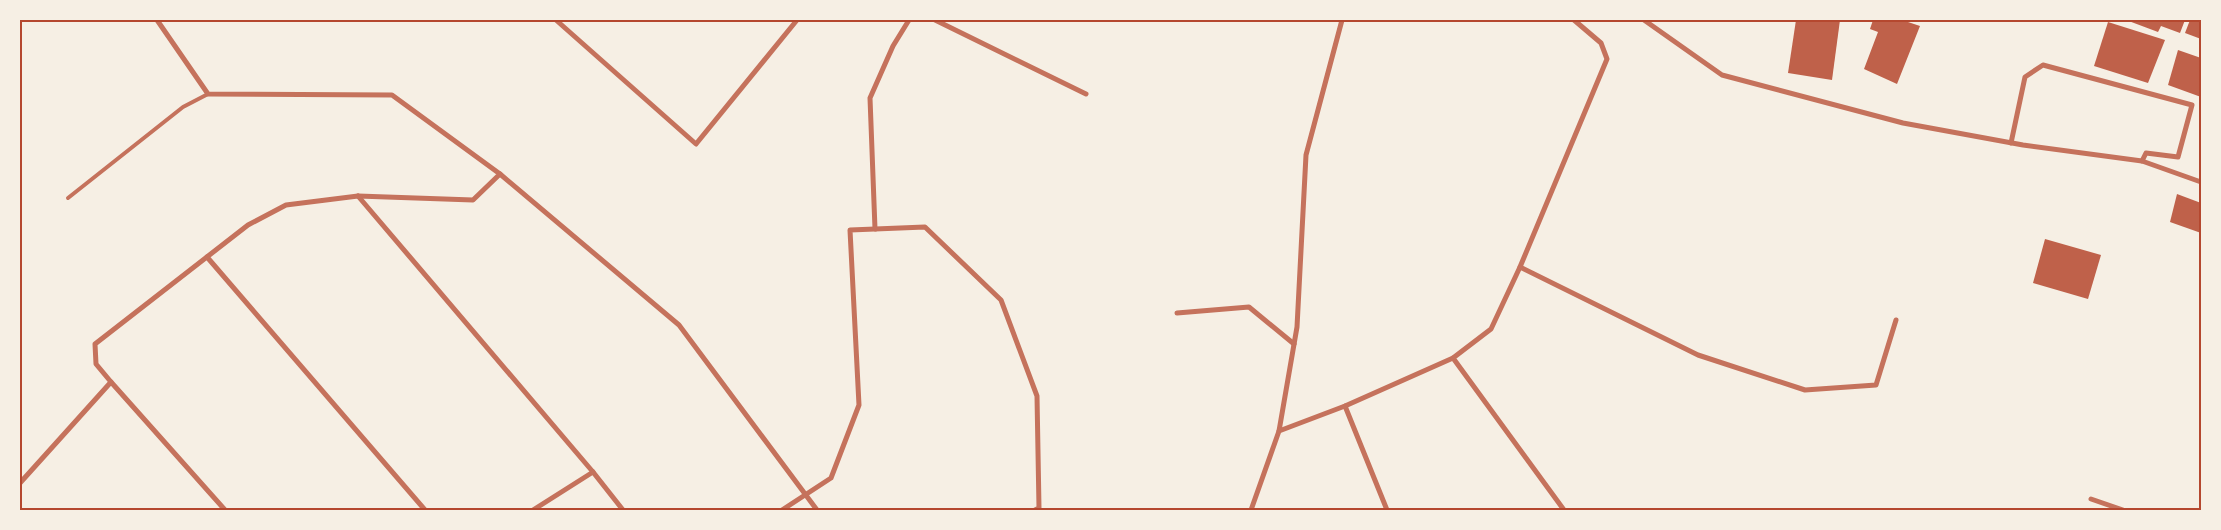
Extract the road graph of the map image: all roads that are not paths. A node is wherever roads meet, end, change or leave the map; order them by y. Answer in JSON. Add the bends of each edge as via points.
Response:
{"nodes":[{"id":1,"x":157,"y":20,"type":"edge"},
{"id":2,"x":556,"y":20,"type":"edge"},
{"id":3,"x":797,"y":20,"type":"edge"},
{"id":4,"x":909,"y":20,"type":"edge"},
{"id":5,"x":935,"y":20,"type":"edge"},
{"id":6,"x":1342,"y":20,"type":"edge"},
{"id":7,"x":1574,"y":20,"type":"edge"},
{"id":8,"x":1644,"y":20,"type":"edge"},
{"id":9,"x":208,"y":94,"type":"junction"},
{"id":10,"x":1086,"y":94,"type":"dead end"},
{"id":11,"x":2011,"y":143,"type":"junction"},
{"id":12,"x":2142,"y":161,"type":"junction"},
{"id":13,"x":500,"y":174,"type":"junction"},
{"id":14,"x":2201,"y":182,"type":"edge"},
{"id":15,"x":358,"y":196,"type":"junction"},
{"id":16,"x":68,"y":198,"type":"dead end"},
{"id":17,"x":876,"y":229,"type":"junction"},
{"id":18,"x":207,"y":257,"type":"junction"},
{"id":19,"x":1520,"y":267,"type":"junction"},
{"id":20,"x":1177,"y":313,"type":"dead end"},
{"id":21,"x":1896,"y":320,"type":"dead end"},
{"id":22,"x":1294,"y":344,"type":"junction"},
{"id":23,"x":1453,"y":358,"type":"junction"},
{"id":24,"x":111,"y":382,"type":"junction"},
{"id":25,"x":1345,"y":406,"type":"junction"},
{"id":26,"x":1279,"y":431,"type":"junction"},
{"id":27,"x":593,"y":472,"type":"junction"},
{"id":28,"x":20,"y":483,"type":"edge"},
{"id":29,"x":806,"y":493,"type":"junction"},
{"id":30,"x":2091,"y":499,"type":"dead end"},
{"id":31,"x":225,"y":510,"type":"edge"},
{"id":32,"x":424,"y":510,"type":"edge"},
{"id":33,"x":533,"y":510,"type":"edge"},
{"id":34,"x":623,"y":510,"type":"edge"},
{"id":35,"x":782,"y":510,"type":"edge"},
{"id":36,"x":817,"y":510,"type":"edge"},
{"id":37,"x":1035,"y":510,"type":"edge"},
{"id":38,"x":1251,"y":510,"type":"edge"},
{"id":39,"x":1386,"y":510,"type":"edge"},
{"id":40,"x":1564,"y":510,"type":"edge"},
{"id":41,"x":2123,"y":510,"type":"edge"}],
"edges":[{"from":1,"to":9,"type":"street"},
{"from":2,"to":3,"type":"street","via":[[696,144]]},
{"from":4,"to":17,"type":"street","via":[[893,46],[870,98]]},
{"from":5,"to":10,"type":"street"},
{"from":6,"to":22,"type":"street","via":[[1306,155]]},
{"from":7,"to":19,"type":"street","via":[[1601,42],[1607,60]]},
{"from":8,"to":11,"type":"street","via":[[1722,75],[1903,123]]},
{"from":9,"to":13,"type":"street","via":[[392,95]]},
{"from":9,"to":16,"type":"lane","via":[[183,107]]},
{"from":11,"to":12,"type":"street"},
{"from":11,"to":12,"type":"street","via":[[2025,77],[2043,65],[2192,105],[2178,157],[2146,153]]},
{"from":12,"to":14,"type":"street"},
{"from":13,"to":15,"type":"street","via":[[473,200]]},
{"from":13,"to":29,"type":"street","via":[[679,325]]},
{"from":15,"to":18,"type":"street","via":[[286,205],[248,225]]},
{"from":15,"to":27,"type":"street"},
{"from":17,"to":29,"type":"street","via":[[850,230],[859,405],[831,478]]},
{"from":17,"to":37,"type":"street","via":[[925,227],[1000,300],[1037,396],[1039,508]]},
{"from":18,"to":24,"type":"street","via":[[95,344],[96,364]]},
{"from":18,"to":32,"type":"street"},
{"from":19,"to":21,"type":"street","via":[[1698,355],[1804,390],[1876,386]]},
{"from":19,"to":23,"type":"street","via":[[1491,329]]},
{"from":20,"to":22,"type":"street","via":[[1249,307]]},
{"from":22,"to":26,"type":"street"},
{"from":23,"to":25,"type":"street"},
{"from":23,"to":40,"type":"street"},
{"from":24,"to":28,"type":"street"},
{"from":24,"to":31,"type":"street"},
{"from":25,"to":26,"type":"street"},
{"from":25,"to":39,"type":"street"},
{"from":26,"to":38,"type":"street"},
{"from":27,"to":33,"type":"street"},
{"from":27,"to":34,"type":"street"},
{"from":29,"to":35,"type":"street"},
{"from":29,"to":36,"type":"street"},
{"from":30,"to":41,"type":"street"}]}
